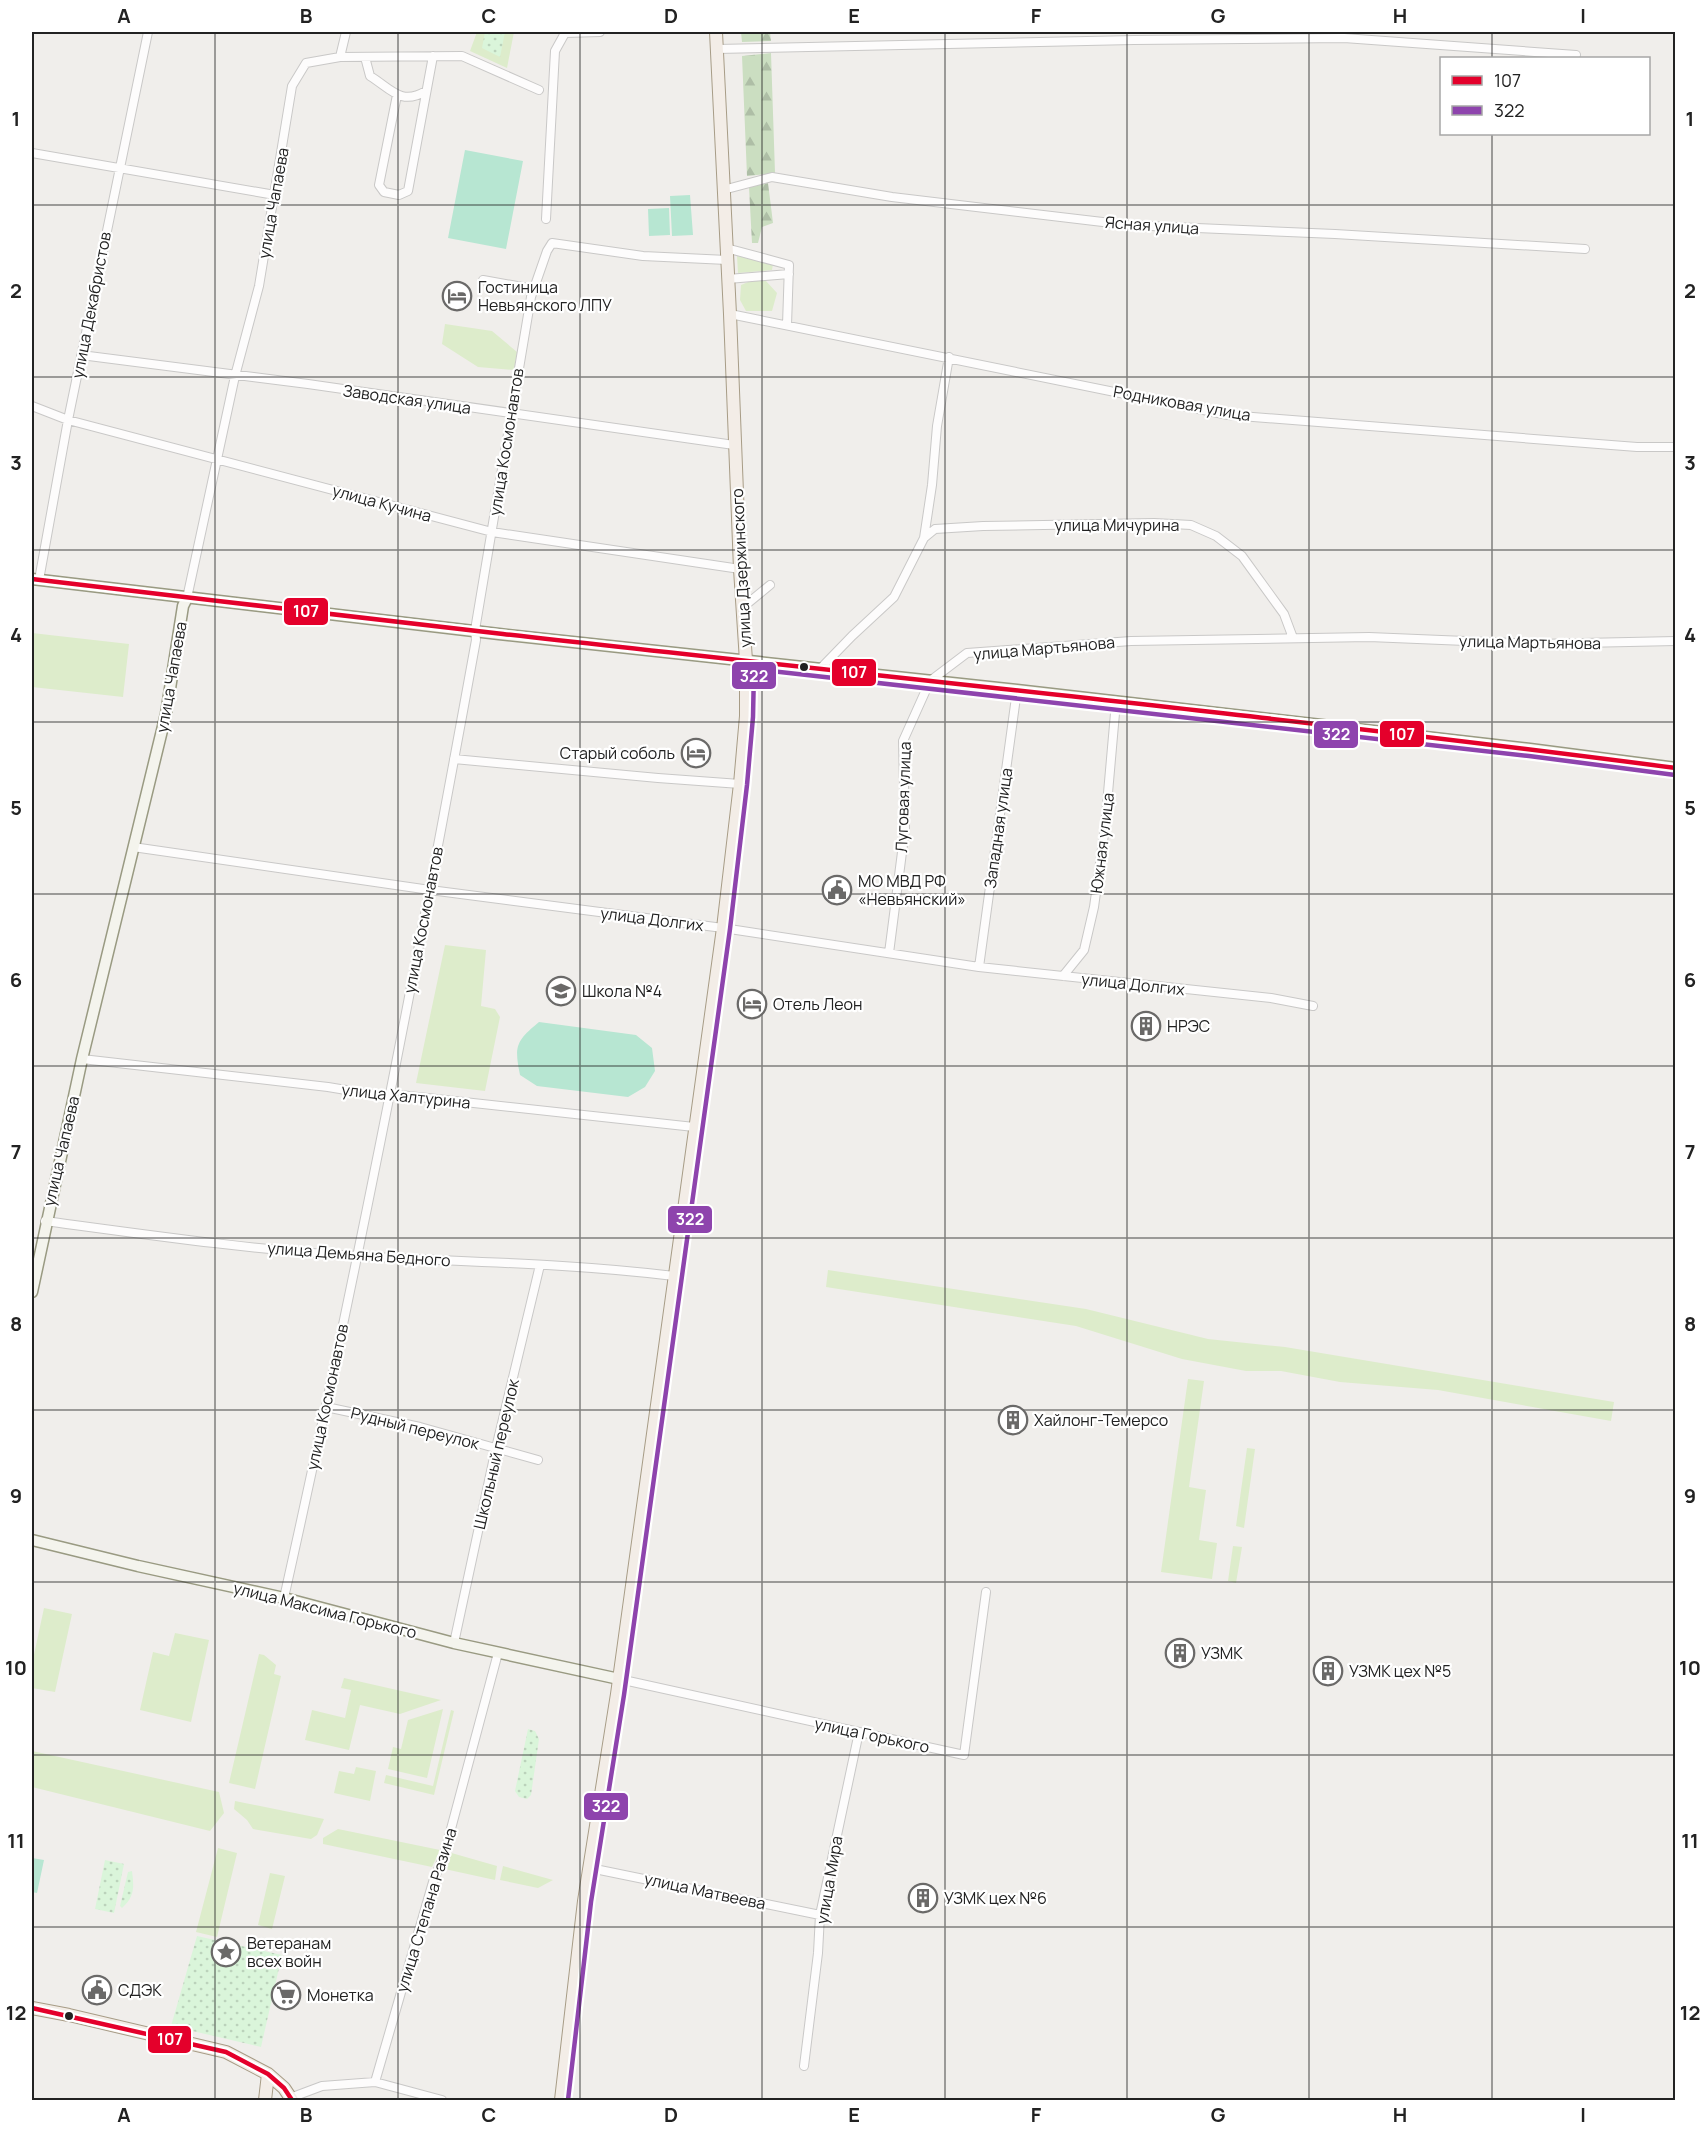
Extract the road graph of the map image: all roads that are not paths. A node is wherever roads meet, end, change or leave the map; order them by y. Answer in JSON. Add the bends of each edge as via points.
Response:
{"nodes":[{"id":1,"x":148,"y":32,"type":"edge"},
{"id":2,"x":346,"y":32,"type":"edge"},
{"id":3,"x":600,"y":32,"type":"edge"},
{"id":4,"x":716,"y":32,"type":"edge"},
{"id":5,"x":717,"y":49,"type":"junction"},
{"id":6,"x":1576,"y":55,"type":"dead end"},
{"id":7,"x":433,"y":56,"type":"junction"},
{"id":8,"x":340,"y":57,"type":"junction"},
{"id":9,"x":365,"y":57,"type":"junction"},
{"id":10,"x":539,"y":90,"type":"dead end"},
{"id":11,"x":426,"y":91,"type":"junction"},
{"id":12,"x":397,"y":95,"type":"junction"},
{"id":13,"x":32,"y":153,"type":"edge"},
{"id":14,"x":119,"y":168,"type":"junction"},
{"id":15,"x":723,"y":190,"type":"junction"},
{"id":16,"x":275,"y":195,"type":"junction"},
{"id":17,"x":546,"y":219,"type":"dead end"},
{"id":18,"x":1585,"y":249,"type":"dead end"},
{"id":19,"x":727,"y":254,"type":"junction"},
{"id":20,"x":789,"y":274,"type":"junction"},
{"id":21,"x":728,"y":279,"type":"junction"},
{"id":22,"x":483,"y":280,"type":"dead end"},
{"id":23,"x":534,"y":289,"type":"junction"},
{"id":24,"x":730,"y":314,"type":"junction"},
{"id":25,"x":787,"y":325,"type":"junction"},
{"id":26,"x":81,"y":356,"type":"junction"},
{"id":27,"x":949,"y":357,"type":"junction"},
{"id":28,"x":235,"y":376,"type":"junction"},
{"id":29,"x":32,"y":406,"type":"edge"},
{"id":30,"x":511,"y":413,"type":"junction"},
{"id":31,"x":68,"y":420,"type":"junction"},
{"id":32,"x":734,"y":445,"type":"junction"},
{"id":33,"x":1676,"y":447,"type":"edge"},
{"id":34,"x":216,"y":460,"type":"junction"},
{"id":35,"x":492,"y":532,"type":"junction"},
{"id":36,"x":924,"y":538,"type":"junction"},
{"id":37,"x":740,"y":569,"type":"junction"},
{"id":38,"x":35,"y":580,"type":"edge"},
{"id":39,"x":770,"y":585,"type":"dead end"},
{"id":40,"x":187,"y":598,"type":"junction"},
{"id":41,"x":742,"y":608,"type":"junction"},
{"id":42,"x":475,"y":630,"type":"junction"},
{"id":43,"x":1293,"y":638,"type":"junction"},
{"id":44,"x":1676,"y":641,"type":"edge"},
{"id":45,"x":746,"y":661,"type":"junction"},
{"id":46,"x":820,"y":669,"type":"junction"},
{"id":47,"x":930,"y":681,"type":"junction"},
{"id":48,"x":1017,"y":690,"type":"junction"},
{"id":49,"x":1116,"y":702,"type":"junction"},
{"id":50,"x":454,"y":759,"type":"junction"},
{"id":51,"x":1676,"y":768,"type":"edge"},
{"id":52,"x":740,"y":784,"type":"junction"},
{"id":53,"x":133,"y":848,"type":"junction"},
{"id":54,"x":430,"y":890,"type":"junction"},
{"id":55,"x":723,"y":928,"type":"junction"},
{"id":56,"x":889,"y":953,"type":"junction"},
{"id":57,"x":979,"y":967,"type":"junction"},
{"id":58,"x":1063,"y":976,"type":"junction"},
{"id":59,"x":1313,"y":1006,"type":"dead end"},
{"id":60,"x":82,"y":1059,"type":"junction"},
{"id":61,"x":388,"y":1097,"type":"junction"},
{"id":62,"x":694,"y":1127,"type":"junction"},
{"id":63,"x":45,"y":1221,"type":"junction"},
{"id":64,"x":357,"y":1256,"type":"junction"},
{"id":65,"x":540,"y":1265,"type":"junction"},
{"id":66,"x":674,"y":1276,"type":"junction"},
{"id":67,"x":32,"y":1292,"type":"edge"},
{"id":68,"x":326,"y":1407,"type":"junction"},
{"id":69,"x":496,"y":1448,"type":"junction"},
{"id":70,"x":538,"y":1460,"type":"dead end"},
{"id":71,"x":32,"y":1540,"type":"edge"},
{"id":72,"x":986,"y":1592,"type":"dead end"},
{"id":73,"x":284,"y":1598,"type":"junction"},
{"id":74,"x":454,"y":1643,"type":"junction"},
{"id":75,"x":498,"y":1653,"type":"junction"},
{"id":76,"x":619,"y":1679,"type":"junction"},
{"id":77,"x":859,"y":1732,"type":"junction"},
{"id":78,"x":590,"y":1868,"type":"junction"},
{"id":79,"x":820,"y":1915,"type":"junction"},
{"id":80,"x":32,"y":2008,"type":"edge"},
{"id":81,"x":804,"y":2066,"type":"dead end"},
{"id":82,"x":268,"y":2074,"type":"junction"},
{"id":83,"x":375,"y":2082,"type":"junction"},
{"id":84,"x":291,"y":2099,"type":"edge"},
{"id":85,"x":265,"y":2100,"type":"edge"},
{"id":86,"x":442,"y":2100,"type":"edge"},
{"id":87,"x":561,"y":2100,"type":"edge"}],
"edges":[{"from":1,"to":14,"type":"street","name":"улица Декабристов"},
{"from":2,"to":8,"type":"street"},
{"from":3,"to":17,"type":"street","via":[[564,33],[555,51]]},
{"from":4,"to":5,"type":"main road","name":"улица Дзержинского"},
{"from":5,"to":6,"type":"street","via":[[1344,38]]},
{"from":5,"to":15,"type":"main road","name":"улица Дзержинского"},
{"from":7,"to":9,"type":"street","name":"улица Чапаева"},
{"from":7,"to":10,"type":"street","name":"улица Чапаева","via":[[462,56]]},
{"from":7,"to":11,"type":"street"},
{"from":8,"to":9,"type":"street","name":"улица Чапаева"},
{"from":8,"to":16,"type":"street","name":"улица Чапаева","via":[[306,63],[292,86]]},
{"from":9,"to":12,"type":"street","via":[[370,76]]},
{"from":11,"to":12,"type":"street","via":[[414,98]]},
{"from":11,"to":12,"type":"street","via":[[408,191],[399,195],[384,192],[379,185]]},
{"from":13,"to":14,"type":"street"},
{"from":14,"to":16,"type":"street"},
{"from":14,"to":26,"type":"street","name":"улица Декабристов"},
{"from":15,"to":18,"type":"street","name":"Ясная улица","via":[[772,177],[892,197],[1128,225]]},
{"from":15,"to":19,"type":"main road","name":"улица Дзержинского"},
{"from":16,"to":28,"type":"street","name":"улица Чапаева","via":[[259,286]]},
{"from":19,"to":20,"type":"street","via":[[789,265]]},
{"from":19,"to":21,"type":"main road","name":"улица Дзержинского"},
{"from":19,"to":23,"type":"street","name":"улица Космонавтов","via":[[644,256],[552,243]]},
{"from":20,"to":21,"type":"street"},
{"from":20,"to":25,"type":"street"},
{"from":21,"to":24,"type":"main road","name":"улица Дзержинского"},
{"from":22,"to":23,"type":"street"},
{"from":23,"to":30,"type":"street","name":"улица Космонавтов"},
{"from":24,"to":25,"type":"street","name":"Родниковая улица"},
{"from":24,"to":32,"type":"main road","name":"улица Дзержинского"},
{"from":25,"to":27,"type":"street","name":"Родниковая улица"},
{"from":26,"to":28,"type":"street","name":"Заводская улица"},
{"from":26,"to":31,"type":"street","name":"улица Декабристов"},
{"from":27,"to":33,"type":"street","name":"Родниковая улица","via":[[1228,415]]},
{"from":27,"to":36,"type":"street"},
{"from":28,"to":30,"type":"street","name":"Заводская улица"},
{"from":28,"to":34,"type":"street","name":"улица Чапаева"},
{"from":29,"to":31,"type":"street","name":"улица Кучина"},
{"from":30,"to":32,"type":"street","name":"Заводская улица"},
{"from":30,"to":35,"type":"street","name":"улица Космонавтов"},
{"from":31,"to":34,"type":"street","name":"улица Кучина"},
{"from":31,"to":38,"type":"street","name":"улица Декабристов"},
{"from":32,"to":37,"type":"main road","name":"улица Дзержинского"},
{"from":34,"to":35,"type":"street","name":"улица Кучина"},
{"from":34,"to":40,"type":"street","name":"улица Чапаева"},
{"from":35,"to":37,"type":"street","name":"улица Кучина"},
{"from":35,"to":42,"type":"street","name":"улица Космонавтов"},
{"from":36,"to":43,"type":"street","name":"улица Мичурина","via":[[935,529],[982,526],[1191,525],[1216,536],[1242,556],[1284,614]]},
{"from":36,"to":46,"type":"street","via":[[894,597]]},
{"from":37,"to":41,"type":"main road","name":"улица Дзержинского"},
{"from":38,"to":40,"type":"main road"},
{"from":39,"to":41,"type":"street"},
{"from":40,"to":42,"type":"main road"},
{"from":40,"to":53,"type":"main road","name":"улица Чапаева","via":[[166,714]]},
{"from":41,"to":45,"type":"main road","name":"улица Дзержинского"},
{"from":42,"to":45,"type":"main road"},
{"from":42,"to":50,"type":"street","name":"улица Космонавтов"},
{"from":43,"to":44,"type":"street","name":"улица Мартьянова","via":[[1534,644]]},
{"from":43,"to":47,"type":"street","name":"улица Мартьянова","via":[[1131,641],[967,653]]},
{"from":45,"to":46,"type":"main road"},
{"from":45,"to":52,"type":"main road","name":"улица Дзержинского"},
{"from":46,"to":47,"type":"main road"},
{"from":47,"to":48,"type":"main road"},
{"from":47,"to":56,"type":"street","name":"Луговая улица","via":[[903,741],[905,829]]},
{"from":48,"to":49,"type":"main road"},
{"from":48,"to":57,"type":"street","name":"Западная улица"},
{"from":49,"to":51,"type":"main road"},
{"from":49,"to":58,"type":"street","name":"Южная улица","via":[[1094,907],[1084,950]]},
{"from":50,"to":52,"type":"street"},
{"from":50,"to":54,"type":"street","name":"улица Космонавтов"},
{"from":52,"to":55,"type":"main road","name":"улица Дзержинского"},
{"from":53,"to":54,"type":"street","name":"улица Долгих"},
{"from":53,"to":60,"type":"main road","name":"улица Чапаева"},
{"from":54,"to":55,"type":"street","name":"улица Долгих"},
{"from":54,"to":61,"type":"street","name":"улица Космонавтов"},
{"from":55,"to":56,"type":"street","name":"улица Долгих"},
{"from":55,"to":62,"type":"main road","name":"улица Дзержинского"},
{"from":56,"to":57,"type":"street","name":"улица Долгих"},
{"from":57,"to":58,"type":"street","name":"улица Долгих"},
{"from":58,"to":59,"type":"street","name":"улица Долгих"},
{"from":60,"to":61,"type":"street","name":"улица Халтурина"},
{"from":60,"to":63,"type":"main road","name":"улица Чапаева"},
{"from":61,"to":62,"type":"street","name":"улица Халтурина","via":[[400,1095]]},
{"from":61,"to":64,"type":"street","name":"улица Космонавтов"},
{"from":62,"to":66,"type":"main road","name":"улица Дзержинского"},
{"from":63,"to":64,"type":"street","name":"улица Демьяна Бедного","via":[[197,1242]]},
{"from":63,"to":67,"type":"main road","name":"улица Чапаева"},
{"from":64,"to":65,"type":"street","name":"улица Демьяна Бедного"},
{"from":64,"to":68,"type":"street","name":"улица Космонавтов"},
{"from":65,"to":66,"type":"street","name":"улица Демьяна Бедного"},
{"from":65,"to":69,"type":"street","name":"Школьный переулок"},
{"from":66,"to":76,"type":"main road","name":"улица Дзержинского"},
{"from":68,"to":69,"type":"street","name":"Рудный переулок"},
{"from":68,"to":73,"type":"street","name":"улица Космонавтов"},
{"from":69,"to":70,"type":"street","name":"Рудный переулок"},
{"from":69,"to":74,"type":"street","name":"Школьный переулок"},
{"from":71,"to":73,"type":"main road","name":"улица Максима Горького"},
{"from":72,"to":77,"type":"street","name":"улица Горького","via":[[964,1755]]},
{"from":73,"to":74,"type":"main road","name":"улица Максима Горького"},
{"from":74,"to":75,"type":"main road","name":"улица Максима Горького"},
{"from":75,"to":76,"type":"main road","name":"улица Максима Горького"},
{"from":75,"to":83,"type":"street","name":"улица Степана Разина","via":[[444,1855]]},
{"from":76,"to":77,"type":"street","name":"улица Горького"},
{"from":76,"to":78,"type":"main road","name":"улица Дзержинского"},
{"from":77,"to":79,"type":"street","name":"улица Мира"},
{"from":78,"to":79,"type":"street","name":"улица Матвеева"},
{"from":78,"to":87,"type":"main road","name":"улица Дзержинского"},
{"from":79,"to":81,"type":"street","name":"улица Мира"},
{"from":80,"to":82,"type":"main road","via":[[226,2052]]},
{"from":82,"to":84,"type":"main road"},
{"from":82,"to":85,"type":"main road"},
{"from":83,"to":84,"type":"street","via":[[322,2086]]},
{"from":83,"to":86,"type":"street"}]}
